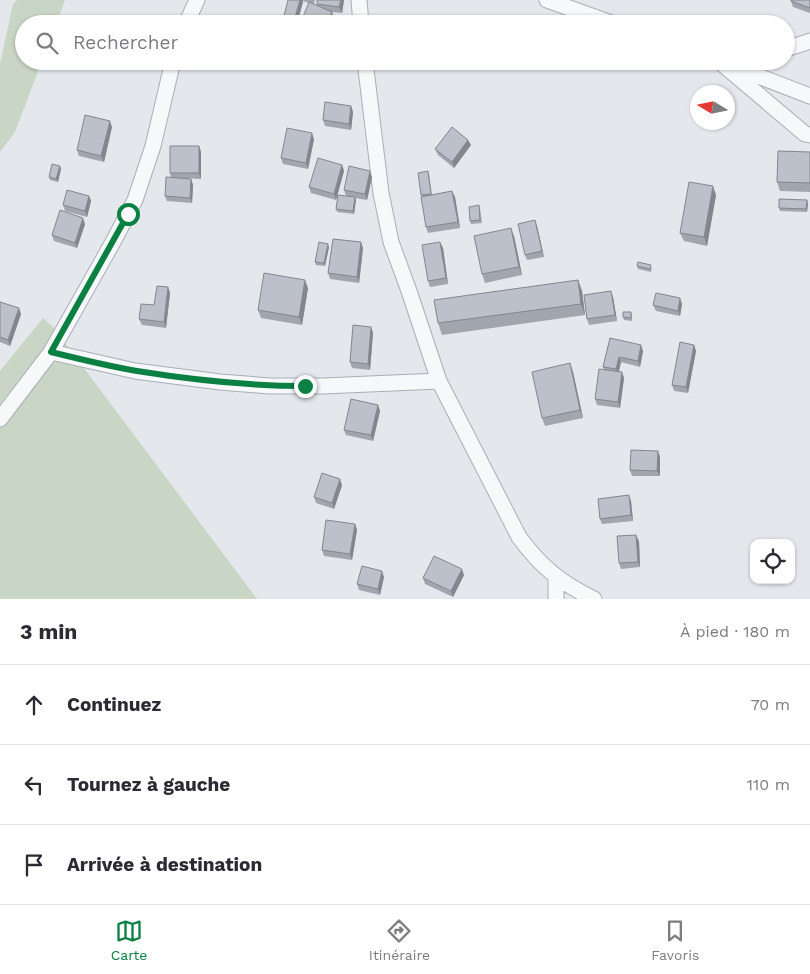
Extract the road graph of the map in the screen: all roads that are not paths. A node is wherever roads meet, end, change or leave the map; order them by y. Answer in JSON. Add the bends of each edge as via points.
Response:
{"nodes":[{"id":1,"x":197,"y":0,"type":"edge"},
{"id":2,"x":359,"y":0,"type":"edge"},
{"id":3,"x":547,"y":0,"type":"edge"},
{"id":4,"x":190,"y":15,"type":"edge"},
{"id":5,"x":360,"y":15,"type":"edge"},
{"id":6,"x":589,"y":15,"type":"edge"},
{"id":7,"x":810,"y":40,"type":"edge"},
{"id":8,"x":795,"y":46,"type":"edge"},
{"id":9,"x":171,"y":70,"type":"edge"},
{"id":10,"x":366,"y":70,"type":"edge"},
{"id":11,"x":730,"y":70,"type":"edge"},
{"id":12,"x":743,"y":70,"type":"edge"},
{"id":13,"x":810,"y":96,"type":"edge"},
{"id":14,"x":810,"y":135,"type":"edge"},
{"id":15,"x":51,"y":352,"type":"junction"},
{"id":16,"x":439,"y":381,"type":"junction"},
{"id":17,"x":0,"y":419,"type":"edge"},
{"id":18,"x":556,"y":578,"type":"junction"},
{"id":19,"x":556,"y":599,"type":"edge"},
{"id":20,"x":594,"y":599,"type":"edge"}],
"edges":[{"from":1,"to":4,"type":"street"},
{"from":2,"to":5,"type":"street"},
{"from":3,"to":6,"type":"street"},
{"from":7,"to":8,"type":"street"},
{"from":9,"to":15,"type":"street","via":[[153,146],[135,200]]},
{"from":10,"to":16,"type":"street","via":[[381,193],[391,242]]},
{"from":11,"to":14,"type":"street"},
{"from":12,"to":13,"type":"street"},
{"from":15,"to":16,"type":"street","via":[[135,371],[237,384],[323,386]]},
{"from":15,"to":17,"type":"street"},
{"from":16,"to":18,"type":"street","via":[[519,537]]},
{"from":18,"to":19,"type":"street"},
{"from":18,"to":20,"type":"street"}]}
